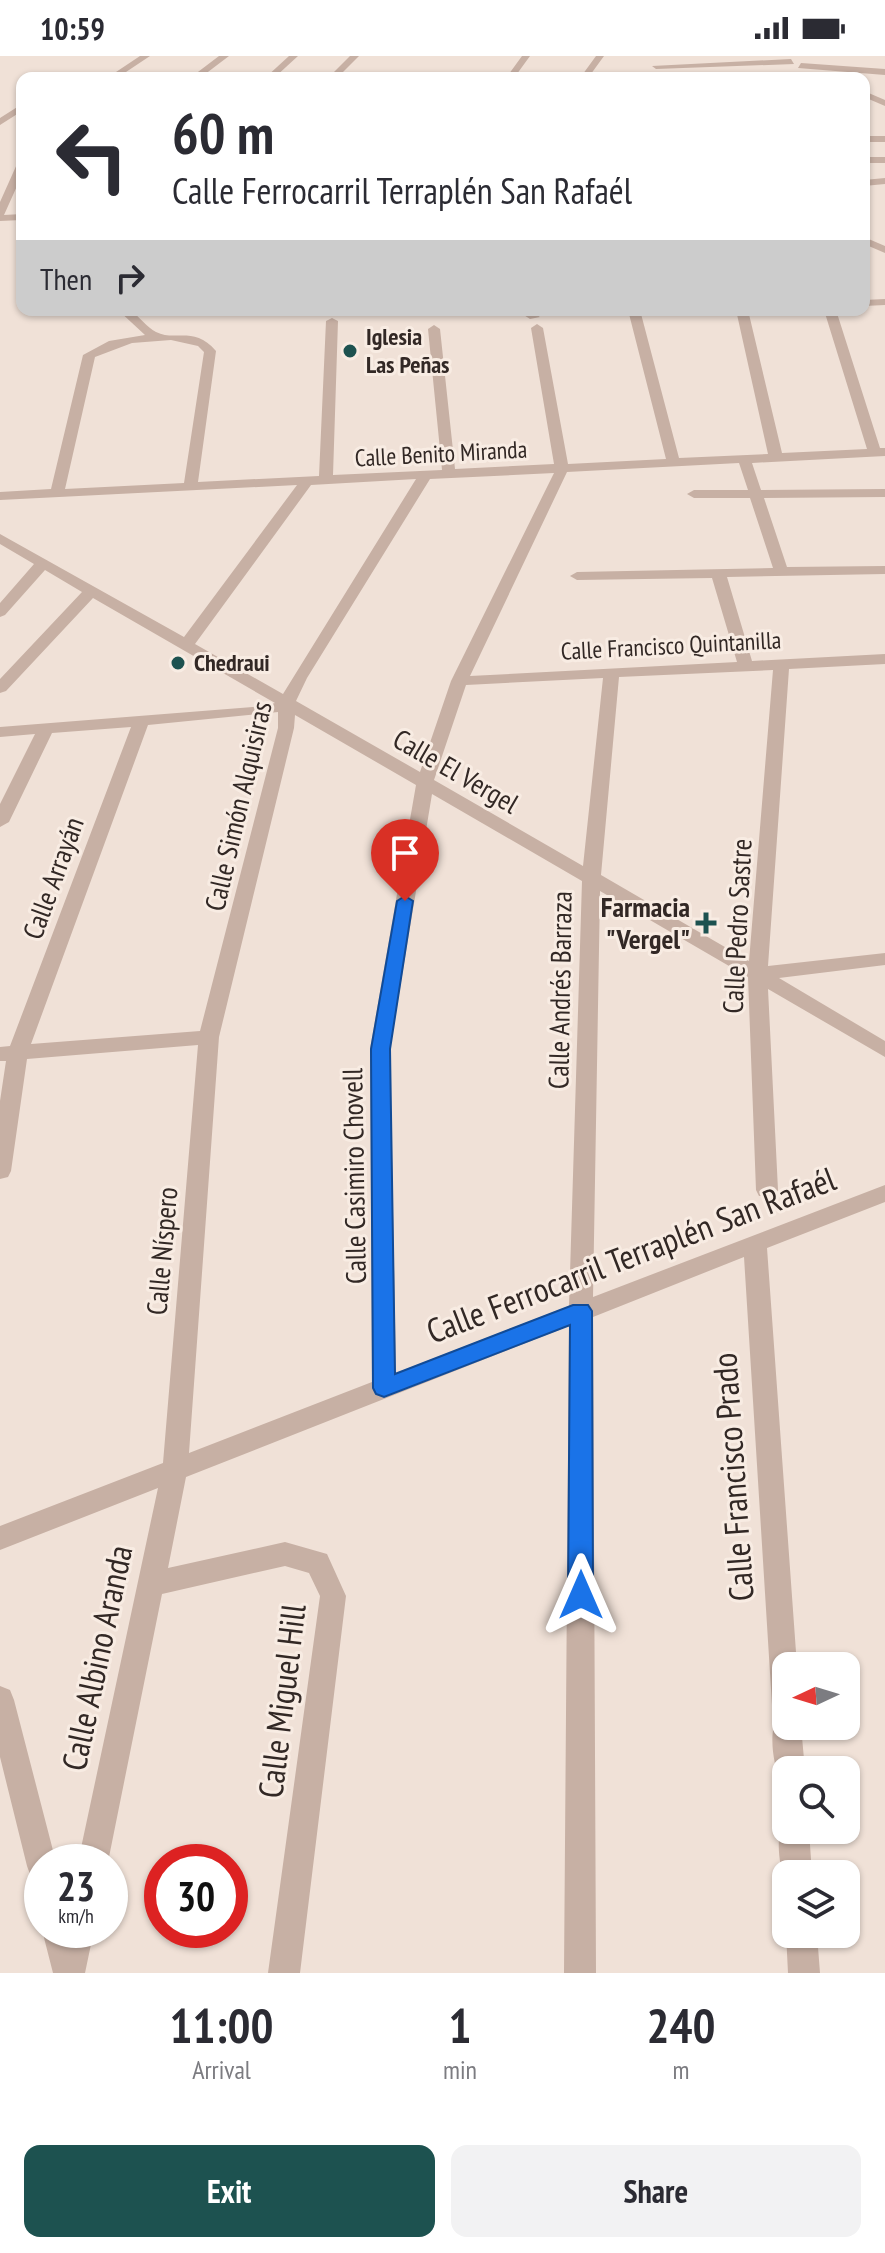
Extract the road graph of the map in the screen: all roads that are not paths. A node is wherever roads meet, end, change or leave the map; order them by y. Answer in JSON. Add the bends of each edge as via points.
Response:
{"nodes":[{"id":1,"x":146,"y":56,"type":"edge"},
{"id":2,"x":225,"y":56,"type":"edge"},
{"id":3,"x":294,"y":56,"type":"edge"},
{"id":4,"x":355,"y":56,"type":"edge"},
{"id":5,"x":779,"y":56,"type":"edge"},
{"id":6,"x":870,"y":59,"type":"dead end"},
{"id":7,"x":796,"y":64,"type":"junction"},
{"id":8,"x":656,"y":66,"type":"dead end"},
{"id":9,"x":121,"y":72,"type":"edge"},
{"id":10,"x":202,"y":72,"type":"edge"},
{"id":11,"x":276,"y":72,"type":"edge"},
{"id":12,"x":338,"y":72,"type":"edge"},
{"id":13,"x":815,"y":72,"type":"edge"},
{"id":14,"x":881,"y":72,"type":"edge"},
{"id":15,"x":16,"y":178,"type":"edge"},
{"id":16,"x":0,"y":215,"type":"edge"},
{"id":17,"x":131,"y":316,"type":"edge"},
{"id":18,"x":528,"y":316,"type":"edge"},
{"id":19,"x":636,"y":316,"type":"edge"},
{"id":20,"x":743,"y":316,"type":"edge"},
{"id":21,"x":832,"y":316,"type":"edge"},
{"id":22,"x":332,"y":321,"type":"dead end"},
{"id":23,"x":434,"y":329,"type":"dead end"},
{"id":24,"x":155,"y":337,"type":"junction"},
{"id":25,"x":880,"y":453,"type":"edge"},
{"id":26,"x":776,"y":458,"type":"junction"},
{"id":27,"x":745,"y":461,"type":"junction"},
{"id":28,"x":674,"y":463,"type":"junction"},
{"id":29,"x":562,"y":469,"type":"junction"},
{"id":30,"x":449,"y":476,"type":"junction"},
{"id":31,"x":424,"y":477,"type":"junction"},
{"id":32,"x":306,"y":482,"type":"junction"},
{"id":33,"x":326,"y":482,"type":"junction"},
{"id":34,"x":190,"y":488,"type":"junction"},
{"id":35,"x":885,"y":493,"type":"edge"},
{"id":36,"x":57,"y":494,"type":"junction"},
{"id":37,"x":694,"y":494,"type":"dead end"},
{"id":38,"x":757,"y":494,"type":"junction"},
{"id":39,"x":0,"y":496,"type":"edge"},
{"id":40,"x":0,"y":538,"type":"edge"},
{"id":41,"x":42,"y":564,"type":"junction"},
{"id":42,"x":885,"y":570,"type":"edge"},
{"id":43,"x":718,"y":573,"type":"junction"},
{"id":44,"x":782,"y":573,"type":"junction"},
{"id":45,"x":577,"y":576,"type":"dead end"},
{"id":46,"x":90,"y":592,"type":"junction"},
{"id":47,"x":0,"y":612,"type":"edge"},
{"id":48,"x":186,"y":645,"type":"junction"},
{"id":49,"x":885,"y":659,"type":"edge"},
{"id":50,"x":781,"y":664,"type":"junction"},
{"id":51,"x":746,"y":666,"type":"junction"},
{"id":52,"x":612,"y":672,"type":"junction"},
{"id":53,"x":459,"y":681,"type":"junction"},
{"id":54,"x":0,"y":688,"type":"edge"},
{"id":55,"x":287,"y":704,"type":"junction"},
{"id":56,"x":141,"y":723,"type":"junction"},
{"id":57,"x":45,"y":730,"type":"junction"},
{"id":58,"x":0,"y":732,"type":"edge"},
{"id":59,"x":425,"y":783,"type":"junction"},
{"id":60,"x":0,"y":822,"type":"edge"},
{"id":61,"x":591,"y":879,"type":"junction"},
{"id":62,"x":885,"y":959,"type":"edge"},
{"id":63,"x":758,"y":974,"type":"junction"},
{"id":64,"x":209,"y":1037,"type":"junction"},
{"id":65,"x":885,"y":1050,"type":"edge"},
{"id":66,"x":9,"y":1053,"type":"edge"},
{"id":67,"x":0,"y":1171,"type":"edge"},
{"id":68,"x":767,"y":1190,"type":"dead end"},
{"id":69,"x":885,"y":1193,"type":"edge"},
{"id":70,"x":755,"y":1243,"type":"junction"},
{"id":71,"x":581,"y":1311,"type":"junction"},
{"id":72,"x":384,"y":1388,"type":"junction"},
{"id":73,"x":175,"y":1469,"type":"junction"},
{"id":74,"x":0,"y":1538,"type":"edge"},
{"id":75,"x":152,"y":1584,"type":"junction"},
{"id":76,"x":782,"y":1652,"type":"edge"},
{"id":77,"x":0,"y":1700,"type":"edge"},
{"id":78,"x":36,"y":1844,"type":"edge"},
{"id":79,"x":97,"y":1844,"type":"edge"},
{"id":80,"x":63,"y":1948,"type":"edge"},
{"id":81,"x":74,"y":1948,"type":"edge"},
{"id":82,"x":802,"y":1948,"type":"edge"},
{"id":83,"x":69,"y":1973,"type":"edge"},
{"id":84,"x":284,"y":1973,"type":"edge"},
{"id":85,"x":580,"y":1973,"type":"edge"},
{"id":86,"x":804,"y":1973,"type":"edge"}],
"edges":[{"from":1,"to":9,"type":"street"},
{"from":2,"to":10,"type":"street"},
{"from":3,"to":11,"type":"street"},
{"from":4,"to":12,"type":"street"},
{"from":5,"to":7,"type":"street"},
{"from":6,"to":14,"type":"street"},
{"from":7,"to":8,"type":"street"},
{"from":7,"to":13,"type":"street"},
{"from":7,"to":14,"type":"street"},
{"from":15,"to":16,"type":"street"},
{"from":17,"to":24,"type":"street"},
{"from":18,"to":29,"type":"street","via":[[536,323]]},
{"from":19,"to":28,"type":"street"},
{"from":20,"to":26,"type":"street"},
{"from":21,"to":25,"type":"street"},
{"from":22,"to":33,"type":"street"},
{"from":23,"to":30,"type":"street"},
{"from":24,"to":34,"type":"street","via":[[198,340],[210,351]]},
{"from":24,"to":36,"type":"street","via":[[113,341],[89,355]]},
{"from":25,"to":26,"type":"street","name":"Calle Benito Miranda"},
{"from":26,"to":27,"type":"street","name":"Calle Benito Miranda"},
{"from":27,"to":28,"type":"street","name":"Calle Benito Miranda"},
{"from":27,"to":38,"type":"street"},
{"from":28,"to":29,"type":"street","name":"Calle Benito Miranda"},
{"from":29,"to":30,"type":"street","name":"Calle Benito Miranda"},
{"from":29,"to":53,"type":"street","name":"Calle Casimiro Chovell"},
{"from":30,"to":31,"type":"street","name":"Calle Benito Miranda"},
{"from":31,"to":33,"type":"street","name":"Calle Benito Miranda"},
{"from":31,"to":55,"type":"street","name":"Calle Simón Alquisiras"},
{"from":32,"to":33,"type":"street","name":"Calle Benito Miranda"},
{"from":32,"to":34,"type":"street","name":"Calle Benito Miranda"},
{"from":32,"to":48,"type":"street"},
{"from":34,"to":36,"type":"street","name":"Calle Benito Miranda"},
{"from":35,"to":38,"type":"street"},
{"from":36,"to":39,"type":"street","name":"Calle Benito Miranda"},
{"from":37,"to":38,"type":"street"},
{"from":38,"to":44,"type":"street"},
{"from":40,"to":41,"type":"street","name":"Calle El Vergel"},
{"from":41,"to":46,"type":"street","name":"Calle El Vergel"},
{"from":41,"to":47,"type":"street"},
{"from":42,"to":44,"type":"street"},
{"from":43,"to":44,"type":"street"},
{"from":43,"to":45,"type":"street"},
{"from":43,"to":51,"type":"street"},
{"from":46,"to":48,"type":"street","name":"Calle El Vergel"},
{"from":46,"to":54,"type":"street"},
{"from":48,"to":55,"type":"street","name":"Calle El Vergel"},
{"from":49,"to":50,"type":"street","name":"Calle Francisco Quintanilla"},
{"from":50,"to":51,"type":"street","name":"Calle Francisco Quintanilla"},
{"from":50,"to":63,"type":"street","name":"Calle Pedro Sastre"},
{"from":51,"to":52,"type":"street","name":"Calle Francisco Quintanilla"},
{"from":52,"to":53,"type":"street","name":"Calle Francisco Quintanilla"},
{"from":52,"to":61,"type":"street","name":"Calle Andrés Barraza"},
{"from":53,"to":59,"type":"street","name":"Calle Casimiro Chovell"},
{"from":55,"to":56,"type":"street","via":[[267,711]]},
{"from":55,"to":59,"type":"street","name":"Calle El Vergel"},
{"from":55,"to":64,"type":"street","name":"Calle Simón Alquisiras","via":[[286,728]]},
{"from":56,"to":57,"type":"street"},
{"from":56,"to":66,"type":"street","name":"Calle Arrayán"},
{"from":57,"to":58,"type":"street"},
{"from":57,"to":60,"type":"street"},
{"from":59,"to":61,"type":"street","name":"Calle El Vergel"},
{"from":59,"to":72,"type":"street","name":"Calle Casimiro Chovell","via":[[380,1049]]},
{"from":61,"to":63,"type":"street","name":"Calle El Vergel"},
{"from":61,"to":71,"type":"street","name":"Calle Andrés Barraza"},
{"from":62,"to":63,"type":"street"},
{"from":63,"to":65,"type":"street","name":"Calle El Vergel"},
{"from":63,"to":68,"type":"street","name":"Calle Pedro Sastre"},
{"from":64,"to":66,"type":"street"},
{"from":64,"to":73,"type":"street","name":"Calle Níspero"},
{"from":66,"to":67,"type":"street","name":"Calle Arrayán"},
{"from":69,"to":70,"type":"street","name":"Calle Ferrocarril Terraplén San Rafaél"},
{"from":70,"to":71,"type":"street","name":"Calle Ferrocarril Terraplén San Rafaél"},
{"from":70,"to":76,"type":"street","name":"Calle Francisco Prado"},
{"from":71,"to":72,"type":"street","name":"Calle Ferrocarril Terraplén San Rafaél"},
{"from":71,"to":85,"type":"street","name":"Calle Andrés Barraza"},
{"from":72,"to":73,"type":"street","name":"Calle Ferrocarril Terraplén San Rafaél"},
{"from":73,"to":74,"type":"street","name":"Calle Ferrocarril Terraplén San Rafaél"},
{"from":73,"to":75,"type":"street","name":"Calle Albino Aranda"},
{"from":75,"to":79,"type":"street","name":"Calle Albino Aranda"},
{"from":75,"to":84,"type":"street","name":"Calle Miguel Hill","via":[[285,1554],[318,1563],[333,1596]]},
{"from":77,"to":78,"type":"street"},
{"from":80,"to":83,"type":"street"},
{"from":81,"to":83,"type":"street"},
{"from":82,"to":86,"type":"street"}]}
